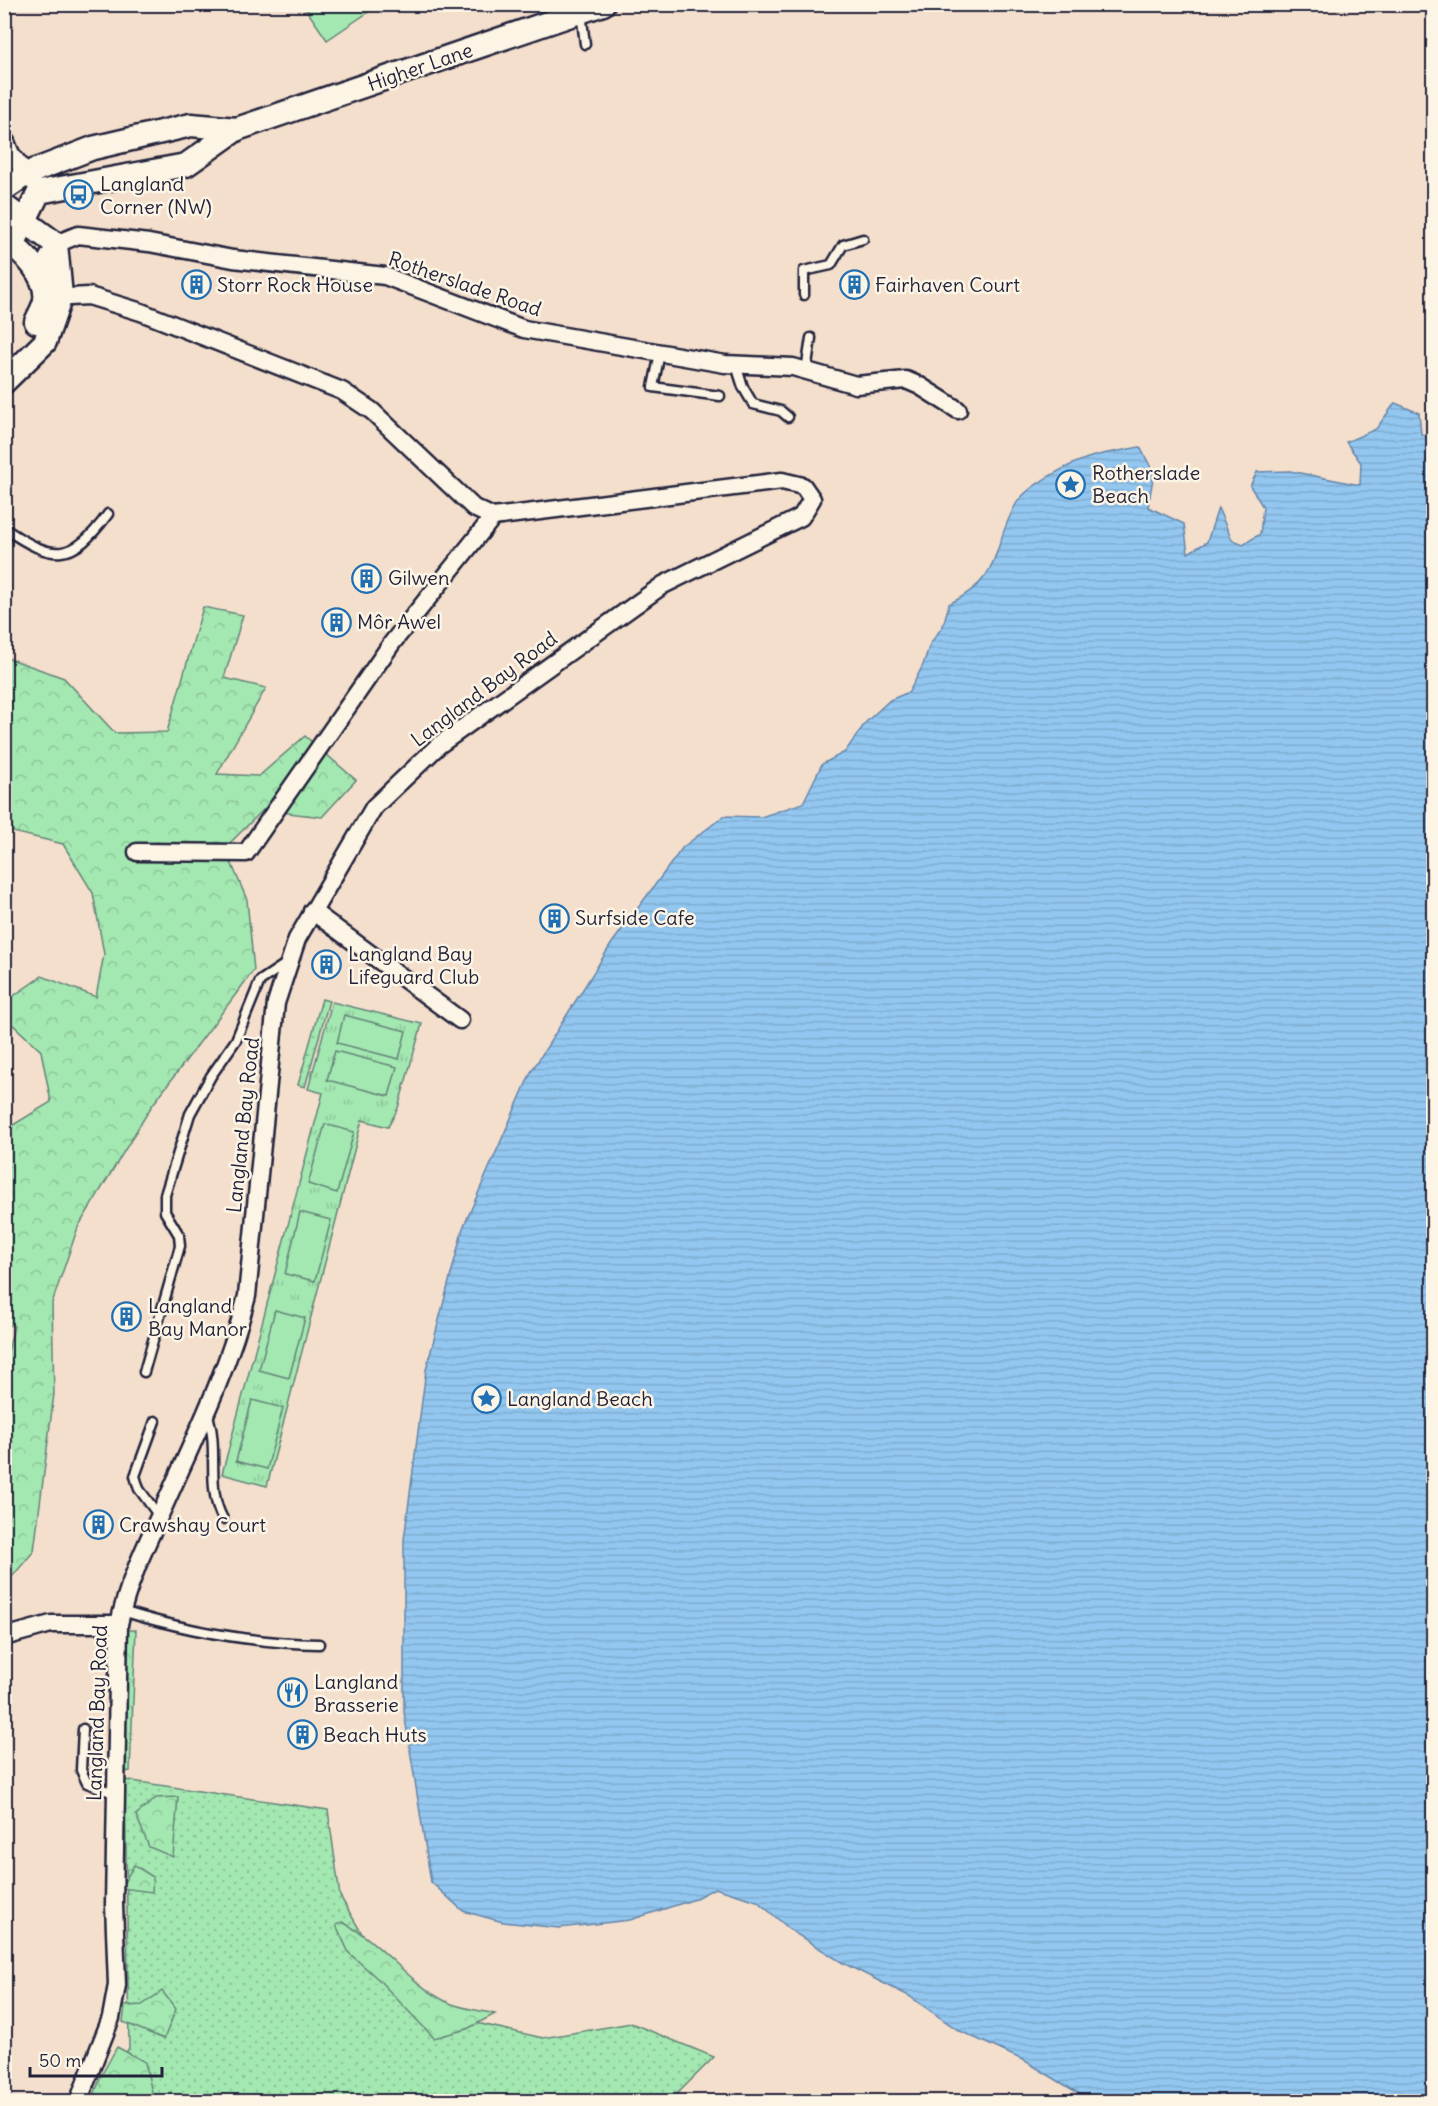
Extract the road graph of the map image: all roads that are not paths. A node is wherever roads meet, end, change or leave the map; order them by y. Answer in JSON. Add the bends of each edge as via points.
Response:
{"nodes":[{"id":1,"x":603,"y":4,"type":"edge"},
{"id":2,"x":581,"y":12,"type":"junction"},
{"id":3,"x":585,"y":44,"type":"dead end"},
{"id":4,"x":237,"y":129,"type":"junction"},
{"id":5,"x":4,"y":137,"type":"edge"},
{"id":6,"x":33,"y":183,"type":"junction"},
{"id":7,"x":4,"y":189,"type":"edge"},
{"id":8,"x":4,"y":206,"type":"edge"},
{"id":9,"x":24,"y":218,"type":"junction"},
{"id":10,"x":863,"y":239,"type":"dead end"},
{"id":11,"x":9,"y":243,"type":"edge"},
{"id":12,"x":56,"y":244,"type":"junction"},
{"id":13,"x":38,"y":274,"type":"junction"},
{"id":14,"x":804,"y":295,"type":"dead end"},
{"id":15,"x":53,"y":298,"type":"junction"},
{"id":16,"x":811,"y":338,"type":"dead end"},
{"id":17,"x":660,"y":353,"type":"junction"},
{"id":18,"x":736,"y":365,"type":"junction"},
{"id":19,"x":806,"y":371,"type":"junction"},
{"id":20,"x":5,"y":382,"type":"edge"},
{"id":21,"x":720,"y":396,"type":"dead end"},
{"id":22,"x":957,"y":410,"type":"dead end"},
{"id":23,"x":788,"y":417,"type":"dead end"},
{"id":24,"x":108,"y":514,"type":"dead end"},
{"id":25,"x":493,"y":517,"type":"junction"},
{"id":26,"x":4,"y":528,"type":"edge"},
{"id":27,"x":137,"y":852,"type":"dead end"},
{"id":28,"x":312,"y":911,"type":"junction"},
{"id":29,"x":290,"y":961,"type":"junction"},
{"id":30,"x":460,"y":1020,"type":"dead end"},
{"id":31,"x":144,"y":1372,"type":"dead end"},
{"id":32,"x":207,"y":1412,"type":"junction"},
{"id":33,"x":155,"y":1421,"type":"dead end"},
{"id":34,"x":159,"y":1517,"type":"junction"},
{"id":35,"x":223,"y":1519,"type":"dead end"},
{"id":36,"x":121,"y":1617,"type":"junction"},
{"id":37,"x":4,"y":1637,"type":"edge"},
{"id":38,"x":319,"y":1644,"type":"dead end"},
{"id":39,"x":83,"y":1729,"type":"dead end"},
{"id":40,"x":116,"y":1794,"type":"junction"},
{"id":41,"x":78,"y":2102,"type":"edge"}],
"edges":[{"from":1,"to":2,"type":"street","name":"Higher Lane"},
{"from":2,"to":3,"type":"lane"},
{"from":2,"to":4,"type":"street","name":"Higher Lane"},
{"from":4,"to":6,"type":"street","name":"Higher Lane","via":[[191,125],[93,148]]},
{"from":4,"to":6,"type":"street","name":"Higher Lane","via":[[186,165]]},
{"from":5,"to":6,"type":"street","via":[[11,154]]},
{"from":6,"to":7,"type":"street","name":"Higher Lane"},
{"from":6,"to":9,"type":"street"},
{"from":8,"to":9,"type":"street"},
{"from":9,"to":11,"type":"street"},
{"from":9,"to":12,"type":"street"},
{"from":10,"to":14,"type":"lane","via":[[843,245],[831,266],[804,271]]},
{"from":11,"to":13,"type":"street","via":[[27,256]]},
{"from":12,"to":13,"type":"street"},
{"from":12,"to":15,"type":"street"},
{"from":12,"to":17,"type":"street","name":"Rotherslade Road","via":[[78,235],[233,259],[385,276],[524,329]]},
{"from":13,"to":15,"type":"street"},
{"from":15,"to":20,"type":"street"},
{"from":15,"to":25,"type":"street","via":[[89,296],[141,312],[342,391],[372,411],[474,508]]},
{"from":16,"to":19,"type":"lane"},
{"from":17,"to":18,"type":"street","name":"Rotherslade Road"},
{"from":17,"to":21,"type":"lane","via":[[653,387]]},
{"from":18,"to":19,"type":"street","name":"Rotherslade Road"},
{"from":18,"to":23,"type":"lane","via":[[753,404],[781,411]]},
{"from":19,"to":22,"type":"street","name":"Rotherslade Road","via":[[856,385],[906,380]]},
{"from":24,"to":26,"type":"lane","via":[[91,538],[66,552],[37,548]]},
{"from":25,"to":27,"type":"street","via":[[392,643],[246,853]]},
{"from":25,"to":28,"type":"street","name":"Langland Bay Road","via":[[782,481],[803,486],[812,499],[801,517],[663,585],[439,745],[374,807]]},
{"from":28,"to":29,"type":"street","name":"Langland Bay Road"},
{"from":28,"to":30,"type":"street"},
{"from":29,"to":31,"type":"lane","via":[[260,981],[236,1040],[190,1114],[179,1144],[165,1195],[165,1212],[179,1235],[180,1246]]},
{"from":29,"to":32,"type":"street","name":"Langland Bay Road","via":[[276,1003],[247,1296]]},
{"from":32,"to":34,"type":"street","name":"Langland Bay Road"},
{"from":32,"to":35,"type":"lane","via":[[213,1430],[214,1504]]},
{"from":33,"to":34,"type":"lane","via":[[135,1476],[139,1489]]},
{"from":34,"to":36,"type":"street","name":"Langland Bay Road","via":[[128,1588]]},
{"from":36,"to":37,"type":"street","via":[[51,1624]]},
{"from":36,"to":38,"type":"lane","via":[[271,1643]]},
{"from":36,"to":40,"type":"street","name":"Langland Bay Road"},
{"from":39,"to":40,"type":"lane","via":[[81,1770],[87,1783]]},
{"from":40,"to":41,"type":"street","name":"Langland Bay Road","via":[[117,1985],[111,2018]]}]}
